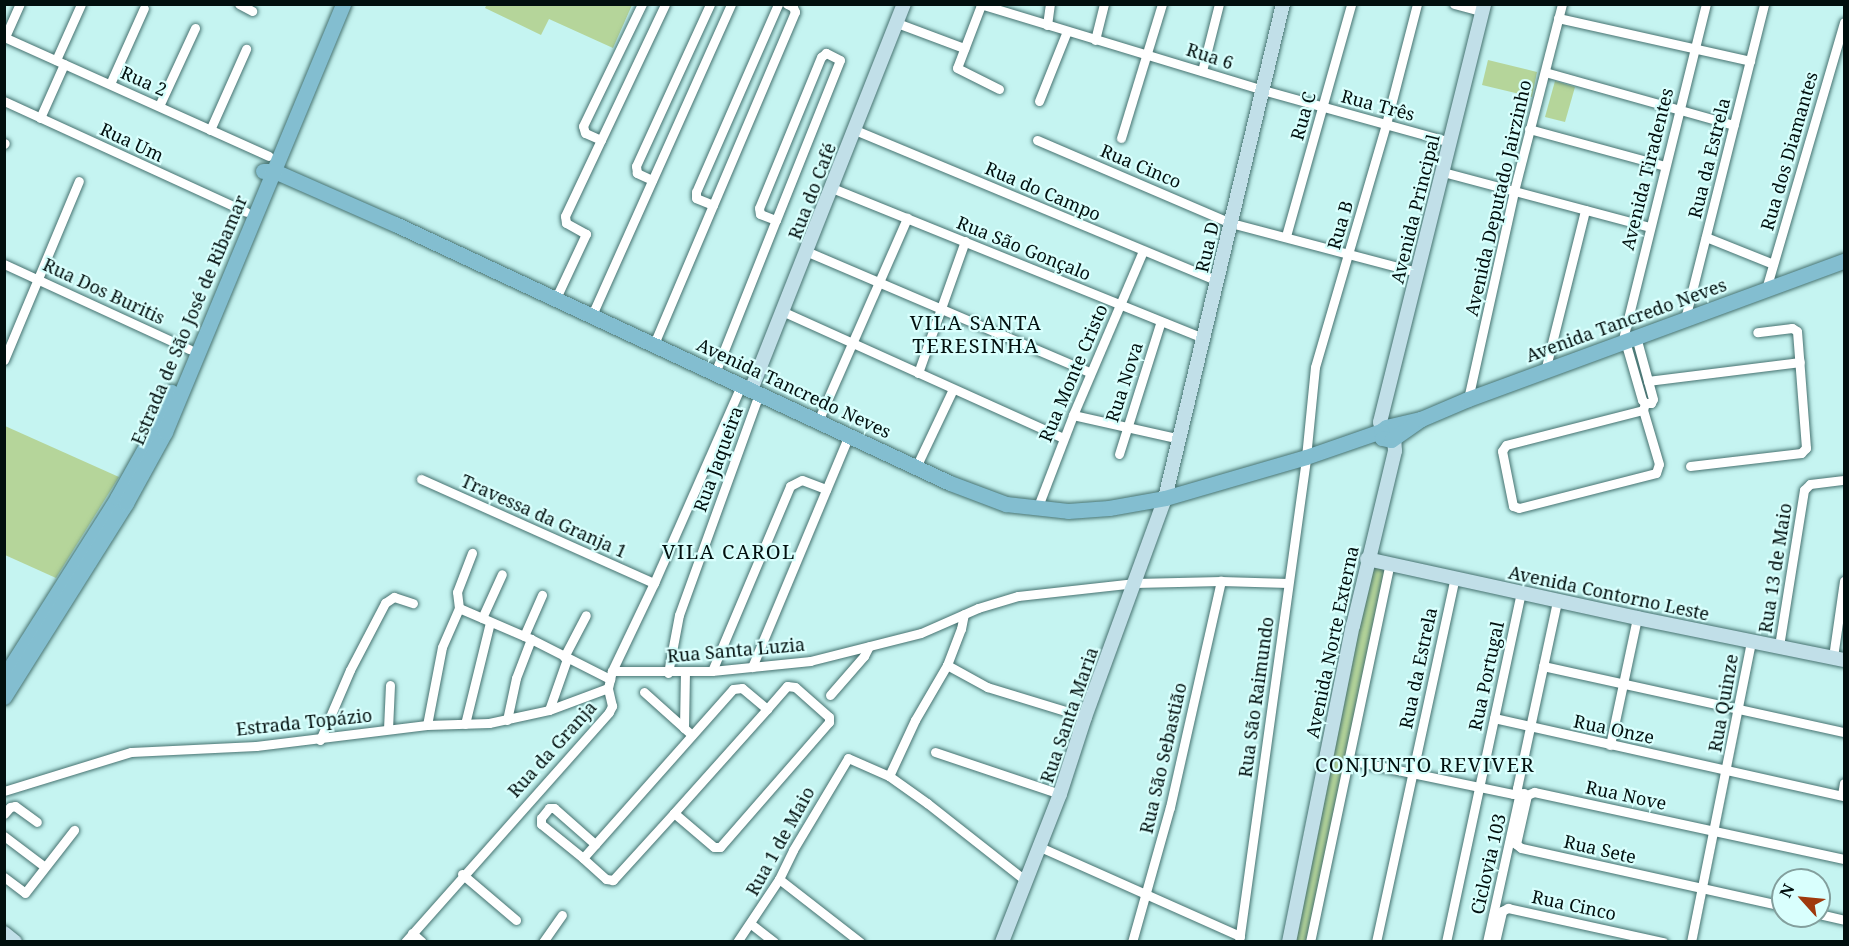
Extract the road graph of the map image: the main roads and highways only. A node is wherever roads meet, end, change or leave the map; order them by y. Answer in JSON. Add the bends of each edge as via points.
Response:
{"nodes":[{"id":1,"x":332,"y":4,"type":"edge"},
{"id":2,"x":343,"y":4,"type":"edge"},
{"id":3,"x":269,"y":166,"type":"junction"},
{"id":4,"x":1845,"y":261,"type":"edge"},
{"id":5,"x":4,"y":677,"type":"edge"},
{"id":6,"x":4,"y":697,"type":"edge"}],
"edges":[{"from":1,"to":3,"type":"main road","name":"Estrada de São José de Ribamar"},
{"from":2,"to":3,"type":"main road","name":"Estrada de São José de Ribamar"},
{"from":3,"to":4,"type":"main road","name":"Avenida Tancredo Neves","via":[[979,495],[1006,504],[1068,511],[1165,498],[1388,434],[1467,399]]},
{"from":3,"to":5,"type":"main road","name":"Estrada de São José de Ribamar","via":[[165,406],[126,482]]},
{"from":3,"to":6,"type":"main road","name":"Estrada de São José de Ribamar","via":[[154,453]]}]}
